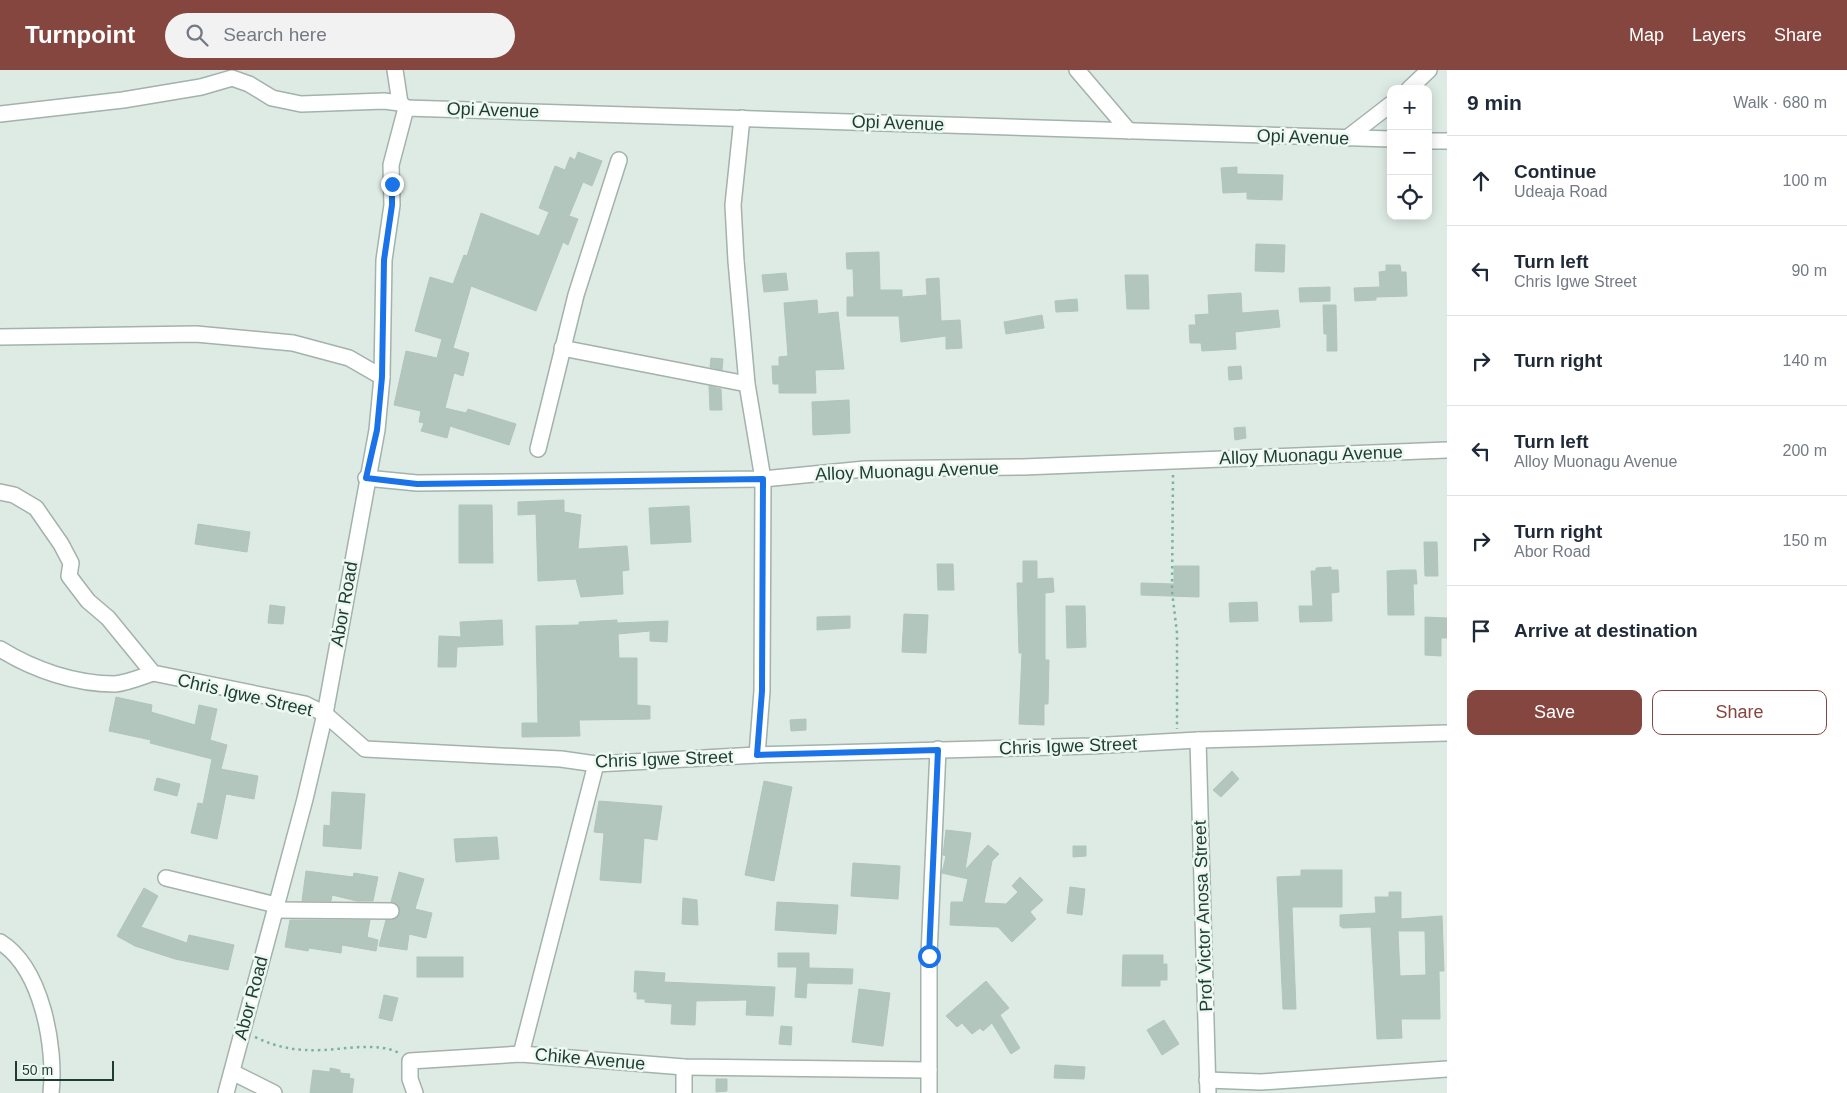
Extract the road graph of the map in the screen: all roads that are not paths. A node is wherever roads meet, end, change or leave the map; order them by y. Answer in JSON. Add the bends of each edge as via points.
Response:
{"nodes":[{"id":1,"x":395,"y":70,"type":"edge"},
{"id":2,"x":1077,"y":70,"type":"edge"},
{"id":3,"x":1429,"y":70,"type":"edge"},
{"id":4,"x":1413,"y":85,"type":"edge"},
{"id":5,"x":403,"y":105,"type":"junction"},
{"id":6,"x":1387,"y":107,"type":"edge"},
{"id":7,"x":0,"y":114,"type":"edge"},
{"id":8,"x":742,"y":118,"type":"junction"},
{"id":9,"x":1129,"y":131,"type":"junction"},
{"id":10,"x":1347,"y":138,"type":"junction"},
{"id":11,"x":1387,"y":139,"type":"edge"},
{"id":12,"x":1432,"y":141,"type":"edge"},
{"id":13,"x":1447,"y":141,"type":"edge"},
{"id":14,"x":619,"y":160,"type":"dead end"},
{"id":15,"x":0,"y":336,"type":"edge"},
{"id":16,"x":562,"y":348,"type":"junction"},
{"id":17,"x":382,"y":377,"type":"junction"},
{"id":18,"x":747,"y":384,"type":"junction"},
{"id":19,"x":538,"y":449,"type":"dead end"},
{"id":20,"x":1447,"y":450,"type":"edge"},
{"id":21,"x":366,"y":478,"type":"junction"},
{"id":22,"x":763,"y":479,"type":"junction"},
{"id":23,"x":0,"y":492,"type":"edge"},
{"id":24,"x":0,"y":650,"type":"edge"},
{"id":25,"x":153,"y":673,"type":"junction"},
{"id":26,"x":325,"y":714,"type":"junction"},
{"id":27,"x":1447,"y":732,"type":"edge"},
{"id":28,"x":1198,"y":740,"type":"junction"},
{"id":29,"x":938,"y":750,"type":"junction"},
{"id":30,"x":757,"y":755,"type":"junction"},
{"id":31,"x":596,"y":764,"type":"junction"},
{"id":32,"x":166,"y":878,"type":"dead end"},
{"id":33,"x":275,"y":907,"type":"junction"},
{"id":34,"x":391,"y":911,"type":"dead end"},
{"id":35,"x":0,"y":942,"type":"edge"},
{"id":36,"x":521,"y":1054,"type":"junction"},
{"id":37,"x":684,"y":1067,"type":"junction"},
{"id":38,"x":1447,"y":1069,"type":"edge"},
{"id":39,"x":928,"y":1070,"type":"junction"},
{"id":40,"x":232,"y":1072,"type":"junction"},
{"id":41,"x":1208,"y":1087,"type":"edge"},
{"id":42,"x":51,"y":1093,"type":"edge"},
{"id":43,"x":226,"y":1093,"type":"edge"},
{"id":44,"x":274,"y":1093,"type":"edge"},
{"id":45,"x":415,"y":1093,"type":"edge"},
{"id":46,"x":684,"y":1093,"type":"edge"},
{"id":47,"x":929,"y":1093,"type":"edge"}],
"edges":[{"from":1,"to":5,"type":"street"},
{"from":2,"to":9,"type":"street"},
{"from":3,"to":4,"type":"street"},
{"from":5,"to":7,"type":"street","name":"Opi Avenue","via":[[302,104],[272,98],[232,78],[201,87],[123,100]]},
{"from":5,"to":8,"type":"street","name":"Opi Avenue"},
{"from":5,"to":17,"type":"street","name":"Abor Road","via":[[391,165],[392,205],[384,260]]},
{"from":6,"to":10,"type":"street"},
{"from":8,"to":9,"type":"street","name":"Opi Avenue"},
{"from":8,"to":18,"type":"street","via":[[733,205]]},
{"from":9,"to":10,"type":"street","name":"Opi Avenue"},
{"from":10,"to":11,"type":"street","name":"Opi Avenue"},
{"from":12,"to":13,"type":"street"},
{"from":14,"to":16,"type":"street"},
{"from":15,"to":17,"type":"street","via":[[196,334],[292,343],[349,358]]},
{"from":16,"to":18,"type":"street"},
{"from":16,"to":19,"type":"street"},
{"from":17,"to":21,"type":"street","name":"Abor Road","via":[[377,430]]},
{"from":18,"to":22,"type":"street"},
{"from":20,"to":22,"type":"street","name":"Alloy Muonagu Avenue","via":[[865,470]]},
{"from":21,"to":22,"type":"street","name":"Alloy Muonagu Avenue","via":[[417,484]]},
{"from":21,"to":26,"type":"street","name":"Abor Road"},
{"from":22,"to":30,"type":"street","via":[[762,691]]},
{"from":23,"to":25,"type":"street","name":"Chris Igwe Street","via":[[36,508],[71,563],[69,576]]},
{"from":24,"to":25,"type":"street","via":[[21,662],[81,680],[116,684]]},
{"from":25,"to":26,"type":"street","name":"Chris Igwe Street","via":[[305,704]]},
{"from":26,"to":31,"type":"street","name":"Chris Igwe Street","via":[[366,749],[561,759]]},
{"from":26,"to":33,"type":"street","name":"Abor Road"},
{"from":27,"to":28,"type":"street","name":"Chris Igwe Street"},
{"from":28,"to":29,"type":"street","name":"Chris Igwe Street"},
{"from":28,"to":41,"type":"street","name":"Prof Victor Anosa Street"},
{"from":29,"to":30,"type":"street","name":"Chris Igwe Street"},
{"from":29,"to":39,"type":"street","via":[[929,956]]},
{"from":30,"to":31,"type":"street","name":"Chris Igwe Street"},
{"from":31,"to":36,"type":"street","name":"Chike Avenue"},
{"from":32,"to":33,"type":"street"},
{"from":33,"to":34,"type":"street"},
{"from":33,"to":40,"type":"street","name":"Abor Road"},
{"from":35,"to":42,"type":"street","via":[[12,950],[36,988],[50,1030]]},
{"from":36,"to":37,"type":"street","name":"Chike Avenue"},
{"from":36,"to":45,"type":"street","via":[[410,1060],[410,1079]]},
{"from":37,"to":39,"type":"street","name":"Chike Avenue"},
{"from":37,"to":46,"type":"street"},
{"from":38,"to":41,"type":"street"},
{"from":39,"to":47,"type":"street"},
{"from":40,"to":43,"type":"street","name":"Abor Road"},
{"from":40,"to":44,"type":"street"}]}
